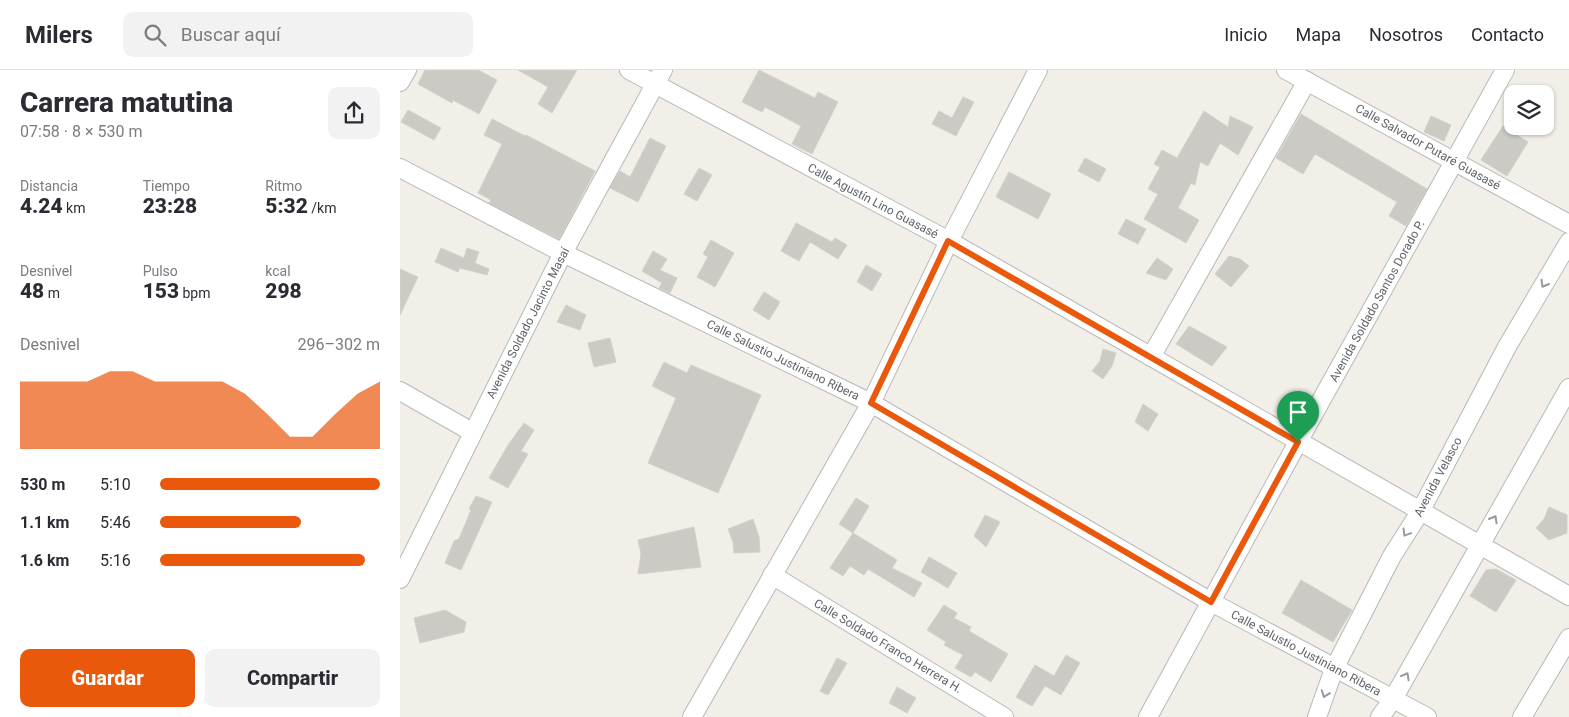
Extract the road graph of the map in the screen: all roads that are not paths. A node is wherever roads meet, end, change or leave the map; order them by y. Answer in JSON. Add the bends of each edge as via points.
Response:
{"nodes":[{"id":1,"x":406,"y":70,"type":"edge"},
{"id":2,"x":629,"y":70,"type":"edge"},
{"id":3,"x":1038,"y":70,"type":"edge"},
{"id":4,"x":1286,"y":70,"type":"edge"},
{"id":5,"x":1505,"y":70,"type":"edge"},
{"id":6,"x":659,"y":77,"type":"edge"},
{"id":7,"x":1307,"y":81,"type":"junction"},
{"id":8,"x":400,"y":82,"type":"edge"},
{"id":9,"x":1455,"y":162,"type":"junction"},
{"id":10,"x":400,"y":168,"type":"edge"},
{"id":11,"x":1569,"y":224,"type":"edge"},
{"id":12,"x":948,"y":241,"type":"junction"},
{"id":13,"x":1569,"y":242,"type":"edge"},
{"id":14,"x":563,"y":253,"type":"junction"},
{"id":15,"x":1151,"y":357,"type":"junction"},
{"id":16,"x":1569,"y":388,"type":"edge"},
{"id":17,"x":400,"y":391,"type":"edge"},
{"id":18,"x":871,"y":403,"type":"junction"},
{"id":19,"x":472,"y":432,"type":"junction"},
{"id":20,"x":1298,"y":442,"type":"junction"},
{"id":21,"x":1420,"y":512,"type":"junction"},
{"id":22,"x":1479,"y":546,"type":"junction"},
{"id":23,"x":772,"y":575,"type":"junction"},
{"id":24,"x":400,"y":579,"type":"edge"},
{"id":25,"x":1569,"y":596,"type":"edge"},
{"id":26,"x":1211,"y":602,"type":"junction"},
{"id":27,"x":1569,"y":638,"type":"edge"},
{"id":28,"x":1334,"y":669,"type":"junction"},
{"id":29,"x":1393,"y":699,"type":"junction"},
{"id":30,"x":692,"y":717,"type":"edge"},
{"id":31,"x":1004,"y":717,"type":"edge"},
{"id":32,"x":1148,"y":717,"type":"edge"},
{"id":33,"x":1317,"y":717,"type":"edge"},
{"id":34,"x":1380,"y":717,"type":"edge"},
{"id":35,"x":1427,"y":717,"type":"edge"},
{"id":36,"x":1522,"y":717,"type":"edge"}],
"edges":[{"from":1,"to":8,"type":"street"},
{"from":2,"to":6,"type":"street","name":"Calle Agustín Lino Guasasé"},
{"from":3,"to":12,"type":"street"},
{"from":4,"to":7,"type":"street","name":"Calle Salvador Putaré Guasasé"},
{"from":5,"to":9,"type":"street","name":"Avenida Soldado Santos Dorado P."},
{"from":6,"to":12,"type":"street","name":"Calle Agustín Lino Guasasé"},
{"from":6,"to":14,"type":"street","name":"Avenida Soldado Jacinto Masaí"},
{"from":7,"to":9,"type":"street","name":"Calle Salvador Putaré Guasasé"},
{"from":7,"to":15,"type":"street"},
{"from":9,"to":11,"type":"street","name":"Calle Salvador Putaré Guasasé"},
{"from":9,"to":20,"type":"street","name":"Avenida Soldado Santos Dorado P."},
{"from":10,"to":14,"type":"street","name":"Calle Salustio Justiniano Ribera"},
{"from":12,"to":15,"type":"street","name":"Calle Agustín Lino Guasasé"},
{"from":12,"to":18,"type":"street"},
{"from":13,"to":21,"type":"street","name":"Avenida Velasco","one_way":true,"via":[[1508,345]]},
{"from":14,"to":18,"type":"street","name":"Calle Salustio Justiniano Ribera"},
{"from":14,"to":19,"type":"street","name":"Avenida Soldado Jacinto Masaí"},
{"from":15,"to":20,"type":"street","name":"Calle Agustín Lino Guasasé"},
{"from":22,"to":16,"type":"street","one_way":true},
{"from":17,"to":19,"type":"street"},
{"from":18,"to":23,"type":"street"},
{"from":18,"to":26,"type":"street","name":"Calle Salustio Justiniano Ribera"},
{"from":19,"to":24,"type":"street","name":"Avenida Soldado Jacinto Masaí"},
{"from":20,"to":21,"type":"street","name":"Calle Agustín Lino Guasasé"},
{"from":20,"to":26,"type":"street","name":"Avenida Soldado Santos Dorado P."},
{"from":21,"to":22,"type":"street","name":"Calle Agustín Lino Guasasé"},
{"from":21,"to":28,"type":"street","name":"Avenida Velasco","one_way":true,"via":[[1392,556]]},
{"from":22,"to":25,"type":"street","name":"Calle Agustín Lino Guasasé"},
{"from":29,"to":22,"type":"street","one_way":true},
{"from":23,"to":30,"type":"street"},
{"from":23,"to":31,"type":"street","name":"Calle Soldado Franco Herrera H."},
{"from":26,"to":28,"type":"street","name":"Calle Salustio Justiniano Ribera"},
{"from":26,"to":32,"type":"street","name":"Avenida Soldado Santos Dorado P."},
{"from":27,"to":36,"type":"street"},
{"from":28,"to":29,"type":"street","name":"Calle Salustio Justiniano Ribera"},
{"from":28,"to":33,"type":"street","name":"Avenida Velasco","one_way":true},
{"from":29,"to":34,"type":"street"},
{"from":29,"to":35,"type":"street","name":"Calle Salustio Justiniano Ribera"}]}
